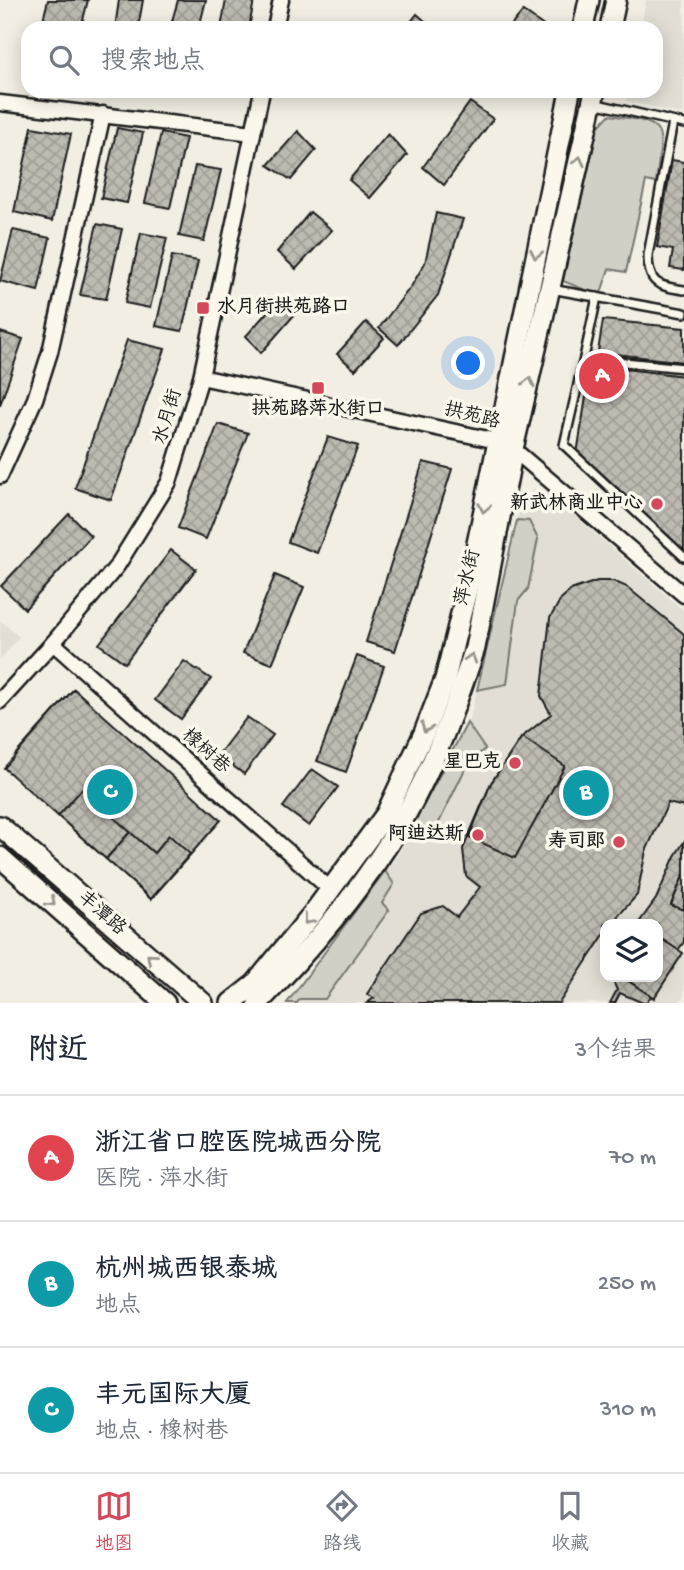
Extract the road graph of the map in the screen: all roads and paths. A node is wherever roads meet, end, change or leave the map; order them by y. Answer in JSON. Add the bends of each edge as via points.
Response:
{"nodes":[{"id":1,"x":281,"y":0,"type":"edge"},
{"id":2,"x":589,"y":0,"type":"edge"},
{"id":3,"x":616,"y":0,"type":"edge"},
{"id":4,"x":276,"y":21,"type":"edge"},
{"id":5,"x":584,"y":21,"type":"edge"},
{"id":6,"x":612,"y":21,"type":"edge"},
{"id":7,"x":260,"y":98,"type":"edge"},
{"id":8,"x":569,"y":98,"type":"edge"},
{"id":9,"x":594,"y":98,"type":"edge"},
{"id":10,"x":597,"y":98,"type":"edge"},
{"id":11,"x":0,"y":103,"type":"edge"},
{"id":12,"x":103,"y":114,"type":"junction"},
{"id":13,"x":673,"y":122,"type":"junction"},
{"id":14,"x":684,"y":124,"type":"edge"},
{"id":15,"x":253,"y":133,"type":"junction"},
{"id":16,"x":551,"y":289,"type":"dead end"},
{"id":17,"x":684,"y":289,"type":"edge"},
{"id":18,"x":597,"y":297,"type":"junction"},
{"id":19,"x":684,"y":313,"type":"edge"},
{"id":20,"x":584,"y":358,"type":"junction"},
{"id":21,"x":684,"y":368,"type":"edge"},
{"id":22,"x":201,"y":377,"type":"junction"},
{"id":23,"x":505,"y":445,"type":"junction"},
{"id":24,"x":0,"y":476,"type":"edge"},
{"id":25,"x":684,"y":557,"type":"edge"},
{"id":26,"x":684,"y":595,"type":"edge"},
{"id":27,"x":53,"y":643,"type":"junction"},
{"id":28,"x":0,"y":701,"type":"edge"},
{"id":29,"x":0,"y":826,"type":"edge"},
{"id":30,"x":0,"y":857,"type":"edge"},
{"id":31,"x":331,"y":890,"type":"junction"},
{"id":32,"x":165,"y":1003,"type":"edge"},
{"id":33,"x":203,"y":1003,"type":"edge"},
{"id":34,"x":230,"y":1003,"type":"edge"},
{"id":35,"x":258,"y":1003,"type":"edge"}],
"edges":[{"from":1,"to":4,"type":"street"},
{"from":2,"to":5,"type":"main road"},
{"from":3,"to":6,"type":"main road"},
{"from":7,"to":15,"type":"street","name":"水月街"},
{"from":8,"to":23,"type":"main road","name":"萍水街","one_way":true},
{"from":23,"to":9,"type":"main road","name":"萍水街","one_way":true},
{"from":10,"to":13,"type":"lane"},
{"from":11,"to":12,"type":"street"},
{"from":12,"to":15,"type":"street"},
{"from":12,"to":24,"type":"street","via":[[50,352],[35,399]]},
{"from":13,"to":14,"type":"lane"},
{"from":13,"to":17,"type":"lane","via":[[648,269],[660,285]]},
{"from":15,"to":22,"type":"street","name":"水月街"},
{"from":16,"to":18,"type":"lane"},
{"from":18,"to":19,"type":"lane"},
{"from":18,"to":20,"type":"lane"},
{"from":20,"to":21,"type":"lane"},
{"from":20,"to":25,"type":"lane","via":[[564,445]]},
{"from":22,"to":23,"type":"street","name":"拱苑路"},
{"from":22,"to":27,"type":"street","name":"水月街","via":[[169,482],[117,566]]},
{"from":23,"to":26,"type":"street","name":"拱苑路"},
{"from":23,"to":31,"type":"main road","name":"萍水街","one_way":true,"via":[[445,679],[424,733],[386,814]]},
{"from":35,"to":23,"type":"main road","name":"萍水街","one_way":true,"via":[[363,881],[391,840],[442,738],[475,648]]},
{"from":27,"to":28,"type":"street","name":"水月街"},
{"from":27,"to":31,"type":"street","name":"橡树巷"},
{"from":33,"to":29,"type":"main road","name":"丰潭路","one_way":true},
{"from":30,"to":32,"type":"main road","name":"丰潭路","one_way":true},
{"from":31,"to":34,"type":"main road","name":"萍水街","one_way":true,"via":[[255,984]]}]}
